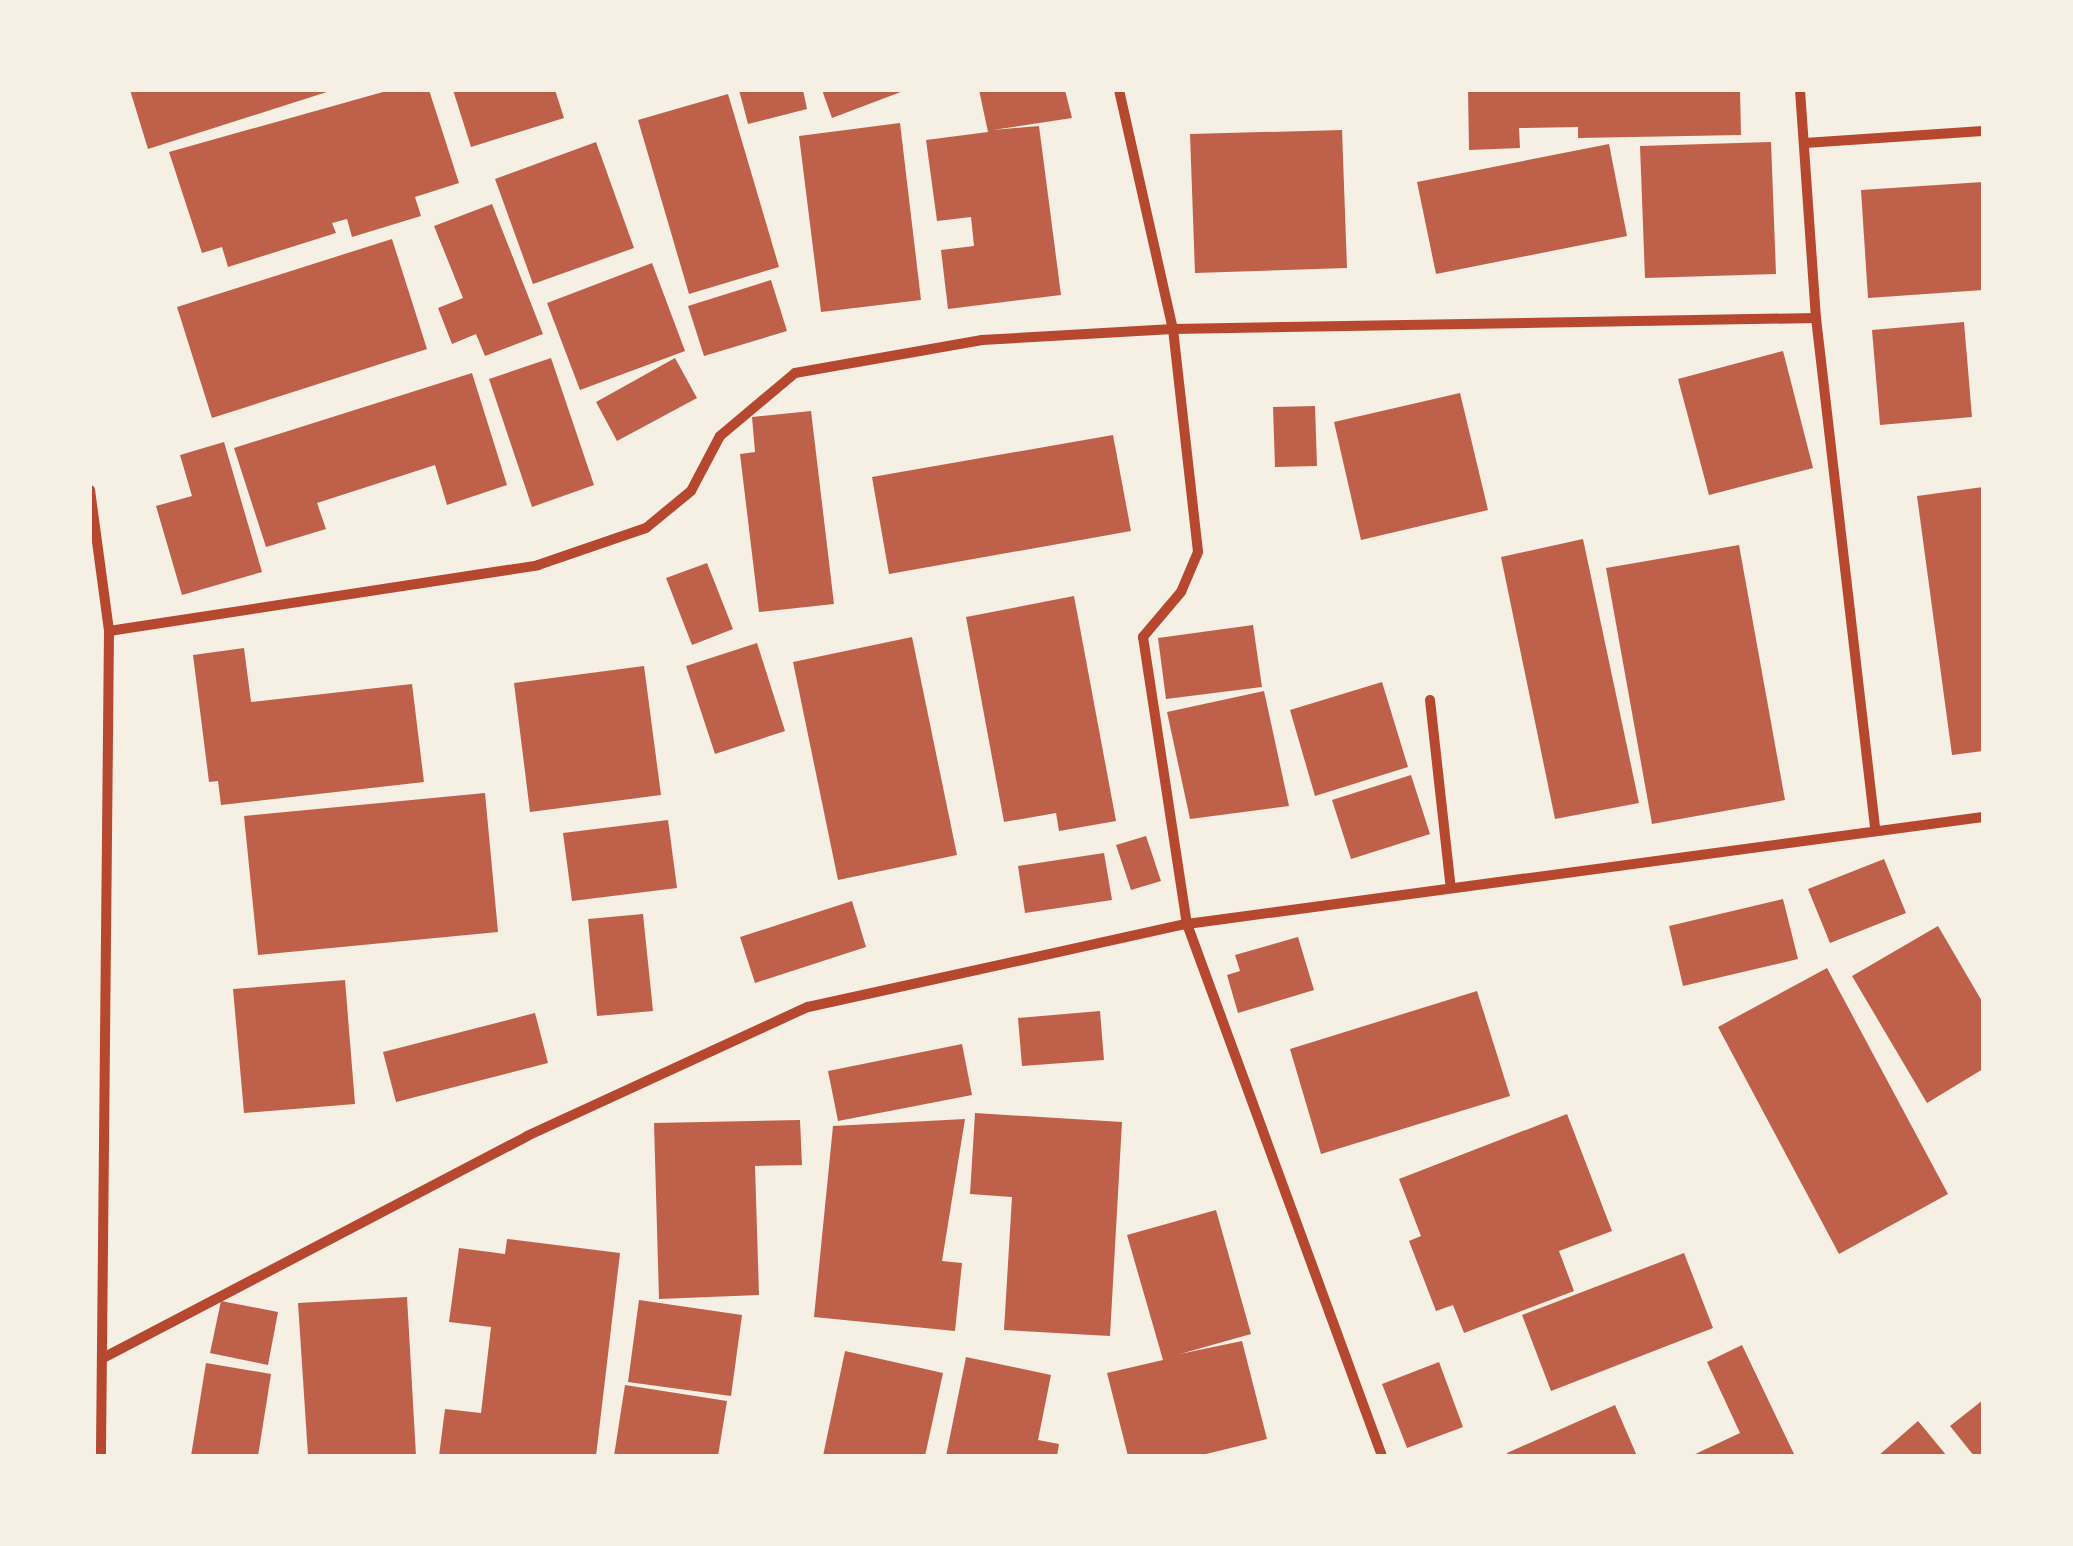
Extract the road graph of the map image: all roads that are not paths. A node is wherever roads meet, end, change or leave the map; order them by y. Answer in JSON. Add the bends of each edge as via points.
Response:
{"nodes":[{"id":1,"x":1119,"y":90,"type":"edge"},
{"id":2,"x":1800,"y":90,"type":"edge"},
{"id":3,"x":1983,"y":131,"type":"edge"},
{"id":4,"x":1805,"y":144,"type":"junction"},
{"id":5,"x":1816,"y":318,"type":"junction"},
{"id":6,"x":1173,"y":329,"type":"junction"},
{"id":7,"x":90,"y":490,"type":"edge"},
{"id":8,"x":109,"y":632,"type":"junction"},
{"id":9,"x":1430,"y":700,"type":"dead end"},
{"id":10,"x":1983,"y":817,"type":"edge"},
{"id":11,"x":1875,"y":826,"type":"junction"},
{"id":12,"x":1450,"y":882,"type":"junction"},
{"id":13,"x":1187,"y":924,"type":"junction"},
{"id":14,"x":102,"y":1358,"type":"junction"},
{"id":15,"x":101,"y":1456,"type":"edge"},
{"id":16,"x":1382,"y":1456,"type":"edge"}],
"edges":[{"from":1,"to":6,"type":"street"},
{"from":2,"to":4,"type":"street"},
{"from":3,"to":4,"type":"street"},
{"from":4,"to":5,"type":"street"},
{"from":5,"to":6,"type":"street"},
{"from":5,"to":11,"type":"street"},
{"from":6,"to":8,"type":"street","via":[[982,340],[795,373],[720,436],[690,491],[646,528],[538,565]]},
{"from":6,"to":13,"type":"street","via":[[1198,552],[1181,592],[1149,622],[1142,655]]},
{"from":7,"to":8,"type":"street"},
{"from":8,"to":14,"type":"street"},
{"from":9,"to":12,"type":"street"},
{"from":10,"to":11,"type":"street"},
{"from":11,"to":12,"type":"street"},
{"from":12,"to":13,"type":"street"},
{"from":13,"to":14,"type":"street","via":[[808,1007],[527,1136]]},
{"from":13,"to":16,"type":"street"},
{"from":14,"to":15,"type":"street"}]}
